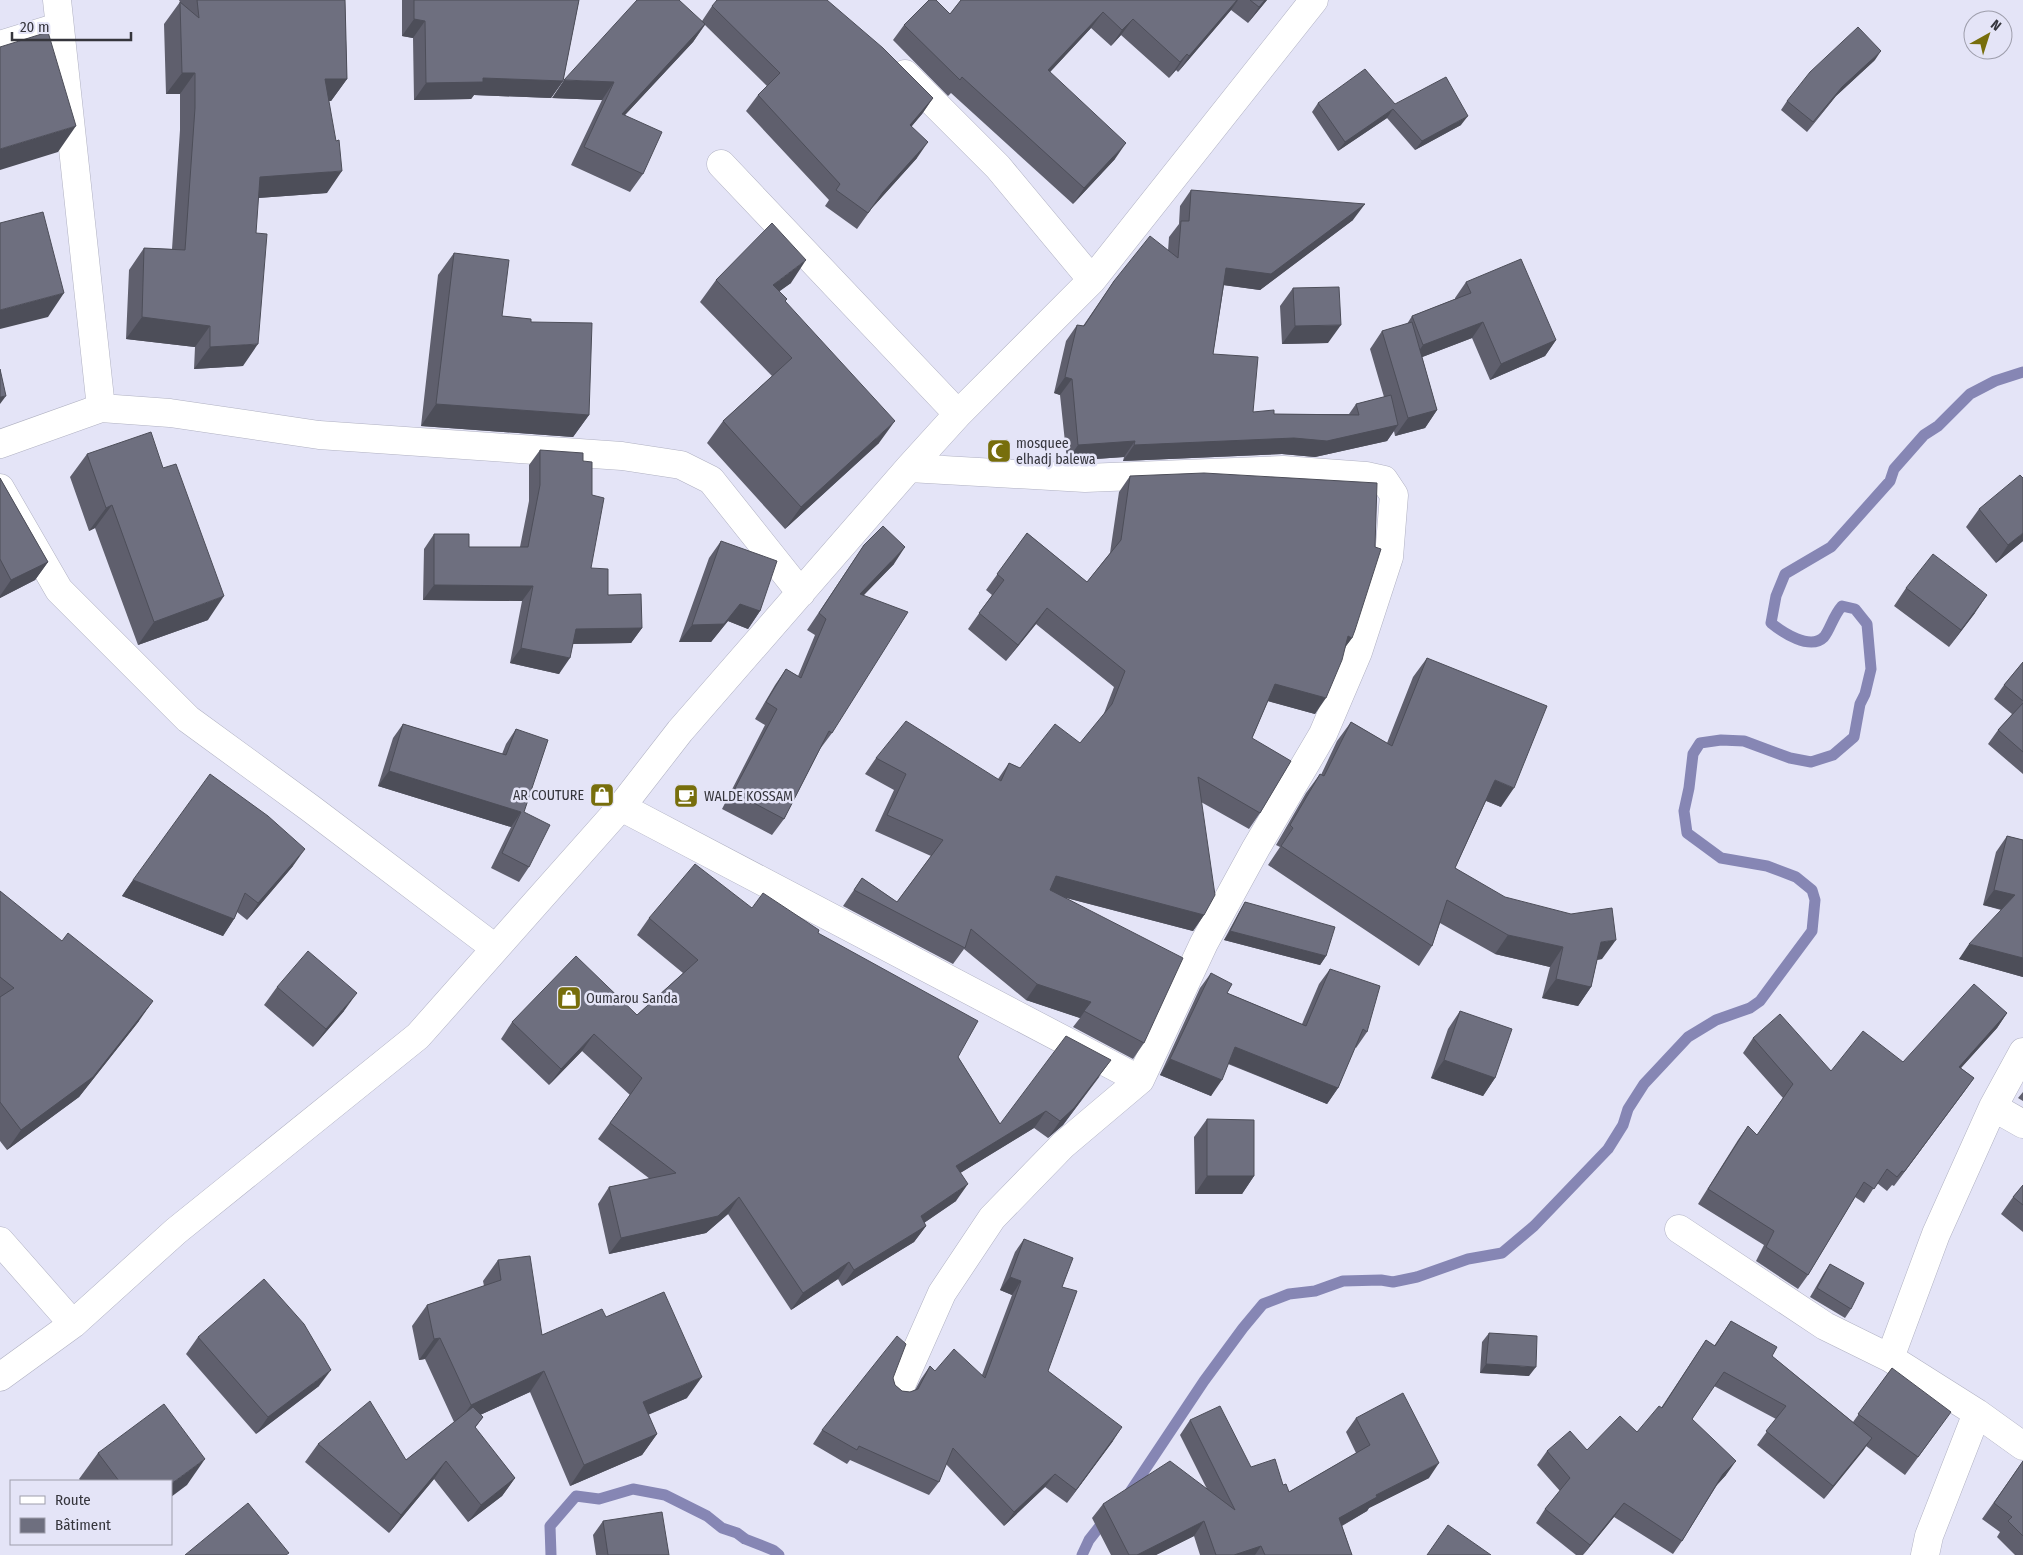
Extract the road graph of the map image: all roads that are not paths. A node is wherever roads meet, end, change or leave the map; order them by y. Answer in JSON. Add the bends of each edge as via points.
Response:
{"nodes":[{"id":1,"x":1314,"y":0,"type":"edge"},
{"id":2,"x":58,"y":13,"type":"edge"},
{"id":3,"x":0,"y":45,"type":"edge"},
{"id":4,"x":889,"y":58,"type":"edge"},
{"id":5,"x":721,"y":164,"type":"dead end"},
{"id":6,"x":1092,"y":280,"type":"junction"},
{"id":7,"x":101,"y":408,"type":"junction"},
{"id":8,"x":958,"y":414,"type":"junction"},
{"id":9,"x":0,"y":444,"type":"edge"},
{"id":10,"x":909,"y":468,"type":"junction"},
{"id":11,"x":0,"y":488,"type":"edge"},
{"id":12,"x":801,"y":593,"type":"junction"},
{"id":13,"x":621,"y":807,"type":"junction"},
{"id":14,"x":494,"y":948,"type":"junction"},
{"id":15,"x":2023,"y":1052,"type":"edge"},
{"id":16,"x":1140,"y":1080,"type":"junction"},
{"id":17,"x":1993,"y":1107,"type":"junction"},
{"id":18,"x":2023,"y":1124,"type":"edge"},
{"id":19,"x":1678,"y":1229,"type":"dead end"},
{"id":20,"x":0,"y":1241,"type":"edge"},
{"id":21,"x":73,"y":1324,"type":"junction"},
{"id":22,"x":1890,"y":1358,"type":"junction"},
{"id":23,"x":0,"y":1377,"type":"edge"},
{"id":24,"x":899,"y":1390,"type":"edge"},
{"id":25,"x":1977,"y":1413,"type":"junction"},
{"id":26,"x":2023,"y":1446,"type":"edge"},
{"id":27,"x":1925,"y":1555,"type":"edge"}],
"edges":[{"from":1,"to":6,"type":"street"},
{"from":2,"to":3,"type":"street"},
{"from":2,"to":7,"type":"street"},
{"from":4,"to":6,"type":"street","via":[[998,167]]},
{"from":5,"to":8,"type":"street"},
{"from":6,"to":8,"type":"street"},
{"from":7,"to":9,"type":"street"},
{"from":7,"to":12,"type":"street","via":[[170,413],[319,435],[622,456],[681,465],[711,480]]},
{"from":8,"to":10,"type":"street"},
{"from":10,"to":12,"type":"street"},
{"from":10,"to":16,"type":"street","via":[[1085,478],[1283,470],[1384,480],[1394,495],[1389,557],[1358,652],[1323,734],[1204,943]]},
{"from":11,"to":14,"type":"street","via":[[59,590],[188,719]]},
{"from":12,"to":13,"type":"street","via":[[680,731]]},
{"from":13,"to":14,"type":"street"},
{"from":13,"to":16,"type":"street"},
{"from":14,"to":21,"type":"street","via":[[418,1036],[176,1231]]},
{"from":15,"to":17,"type":"street"},
{"from":16,"to":24,"type":"street","via":[[1064,1144],[992,1218],[942,1293]]},
{"from":17,"to":18,"type":"street"},
{"from":17,"to":22,"type":"street","via":[[1936,1234]]},
{"from":19,"to":22,"type":"street","via":[[1825,1326]]},
{"from":20,"to":21,"type":"street"},
{"from":21,"to":23,"type":"street"},
{"from":22,"to":25,"type":"street"},
{"from":25,"to":26,"type":"street"},
{"from":25,"to":27,"type":"street","via":[[1929,1536]]}]}
